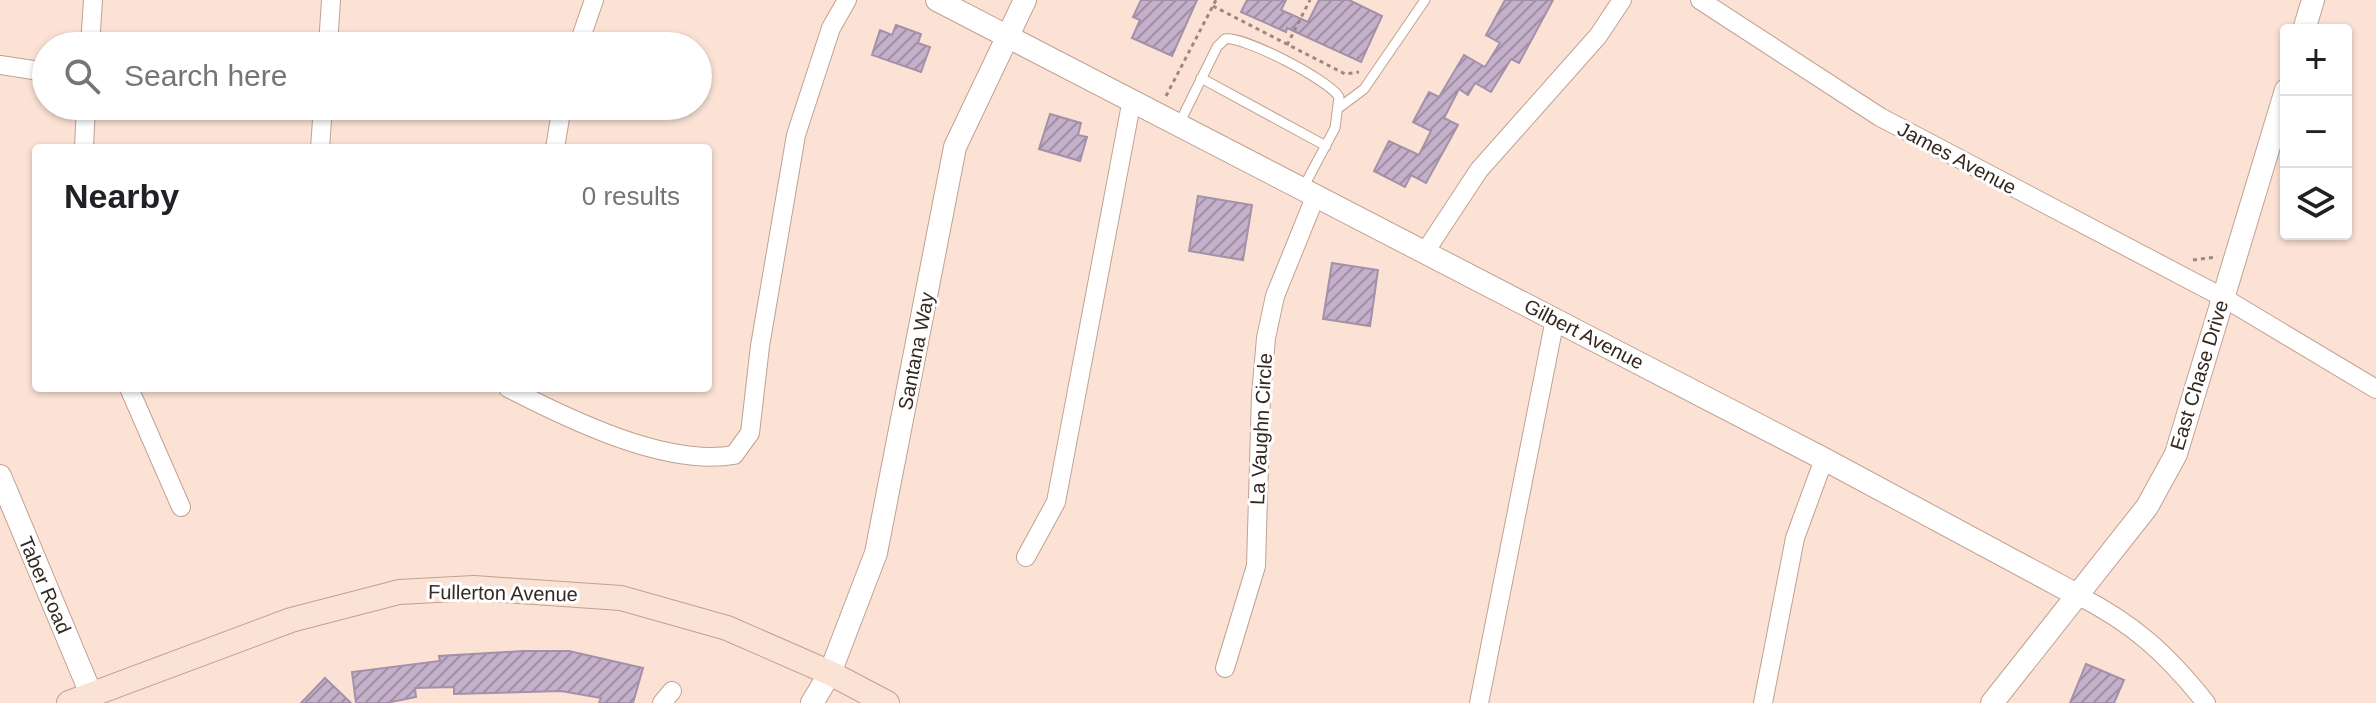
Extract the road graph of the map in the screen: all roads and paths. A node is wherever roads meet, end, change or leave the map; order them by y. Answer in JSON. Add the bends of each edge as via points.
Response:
{"nodes":[{"id":1,"x":93,"y":0,"type":"edge"},
{"id":2,"x":331,"y":0,"type":"edge"},
{"id":3,"x":594,"y":0,"type":"edge"},
{"id":4,"x":847,"y":0,"type":"edge"},
{"id":5,"x":937,"y":0,"type":"edge"},
{"id":6,"x":1025,"y":0,"type":"edge"},
{"id":7,"x":1216,"y":0,"type":"edge"},
{"id":8,"x":1310,"y":0,"type":"edge"},
{"id":9,"x":1425,"y":0,"type":"edge"},
{"id":10,"x":1622,"y":0,"type":"edge"},
{"id":11,"x":1700,"y":0,"type":"edge"},
{"id":12,"x":2313,"y":0,"type":"edge"},
{"id":13,"x":1213,"y":6,"type":"junction"},
{"id":14,"x":2306,"y":24,"type":"edge"},
{"id":15,"x":91,"y":32,"type":"edge"},
{"id":16,"x":329,"y":32,"type":"edge"},
{"id":17,"x":583,"y":32,"type":"edge"},
{"id":18,"x":1006,"y":38,"type":"junction"},
{"id":19,"x":1287,"y":45,"type":"junction"},
{"id":20,"x":1367,"y":62,"type":"dead end"},
{"id":21,"x":0,"y":65,"type":"edge"},
{"id":22,"x":32,"y":70,"type":"edge"},
{"id":23,"x":1201,"y":78,"type":"junction"},
{"id":24,"x":2284,"y":96,"type":"edge"},
{"id":25,"x":1132,"y":99,"type":"junction"},
{"id":26,"x":1340,"y":107,"type":"junction"},
{"id":27,"x":1157,"y":113,"type":"junction"},
{"id":28,"x":85,"y":120,"type":"edge"},
{"id":29,"x":322,"y":120,"type":"edge"},
{"id":30,"x":560,"y":120,"type":"edge"},
{"id":31,"x":1179,"y":124,"type":"junction"},
{"id":32,"x":84,"y":144,"type":"edge"},
{"id":33,"x":320,"y":144,"type":"edge"},
{"id":34,"x":556,"y":144,"type":"edge"},
{"id":35,"x":1326,"y":146,"type":"junction"},
{"id":36,"x":1310,"y":192,"type":"junction"},
{"id":37,"x":1425,"y":252,"type":"junction"},
{"id":38,"x":2220,"y":257,"type":"dead end"},
{"id":39,"x":2193,"y":260,"type":"dead end"},
{"id":40,"x":2224,"y":298,"type":"junction"},
{"id":41,"x":1555,"y":319,"type":"junction"},
{"id":42,"x":2376,"y":389,"type":"edge"},
{"id":43,"x":131,"y":392,"type":"edge"},
{"id":44,"x":517,"y":392,"type":"edge"},
{"id":45,"x":1824,"y":459,"type":"junction"},
{"id":46,"x":0,"y":476,"type":"edge"},
{"id":47,"x":181,"y":507,"type":"dead end"},
{"id":48,"x":1026,"y":557,"type":"dead end"},
{"id":49,"x":2077,"y":595,"type":"junction"},
{"id":50,"x":1225,"y":668,"type":"dead end"},
{"id":51,"x":830,"y":673,"type":"junction"},
{"id":52,"x":80,"y":698,"type":"edge"},
{"id":53,"x":812,"y":703,"type":"edge"},
{"id":54,"x":887,"y":703,"type":"edge"},
{"id":55,"x":1479,"y":703,"type":"edge"},
{"id":56,"x":1763,"y":703,"type":"edge"},
{"id":57,"x":1992,"y":703,"type":"edge"},
{"id":58,"x":2206,"y":703,"type":"edge"}],
"edges":[{"from":1,"to":15,"type":"street"},
{"from":2,"to":16,"type":"street"},
{"from":3,"to":17,"type":"street"},
{"from":4,"to":44,"type":"street","via":[[831,28],[796,135],[750,433],[734,455],[713,459],[616,438]]},
{"from":5,"to":18,"type":"street","name":"Gilbert Avenue"},
{"from":6,"to":18,"type":"street","name":"Santana Way"},
{"from":7,"to":13,"type":"path"},
{"from":8,"to":19,"type":"path"},
{"from":9,"to":26,"type":"lane","via":[[1364,89]]},
{"from":10,"to":37,"type":"street","via":[[1598,36],[1479,170]]},
{"from":11,"to":40,"type":"street","name":"James Avenue","via":[[1880,117]]},
{"from":12,"to":14,"type":"street"},
{"from":13,"to":19,"type":"path"},
{"from":13,"to":27,"type":"path"},
{"from":18,"to":25,"type":"street","name":"Gilbert Avenue"},
{"from":18,"to":51,"type":"street","name":"Santana Way","via":[[955,147],[876,553]]},
{"from":19,"to":20,"type":"path","via":[[1352,76]]},
{"from":21,"to":22,"type":"street"},
{"from":23,"to":26,"type":"lane","via":[[1220,42],[1236,39],[1328,84]]},
{"from":23,"to":31,"type":"lane"},
{"from":23,"to":35,"type":"lane"},
{"from":24,"to":40,"type":"street","name":"East Chase Drive"},
{"from":25,"to":27,"type":"street","name":"Gilbert Avenue"},
{"from":25,"to":48,"type":"street","via":[[1056,502]]},
{"from":26,"to":35,"type":"lane"},
{"from":27,"to":31,"type":"street","name":"Gilbert Avenue"},
{"from":28,"to":32,"type":"street"},
{"from":29,"to":33,"type":"street"},
{"from":30,"to":34,"type":"street"},
{"from":31,"to":36,"type":"street","name":"Gilbert Avenue"},
{"from":35,"to":36,"type":"lane"},
{"from":36,"to":37,"type":"street","name":"Gilbert Avenue"},
{"from":36,"to":50,"type":"street","name":"La Vaughn Circle","via":[[1266,338],[1256,566]]},
{"from":37,"to":41,"type":"street","name":"Gilbert Avenue"},
{"from":38,"to":39,"type":"path"},
{"from":40,"to":42,"type":"street","name":"James Avenue"},
{"from":40,"to":49,"type":"street","name":"East Chase Drive","via":[[2176,454],[2147,507]]},
{"from":41,"to":45,"type":"street","name":"Gilbert Avenue"},
{"from":41,"to":55,"type":"street"},
{"from":43,"to":47,"type":"street"},
{"from":45,"to":49,"type":"street","name":"Gilbert Avenue"},
{"from":45,"to":56,"type":"street","via":[[1795,538]]},
{"from":46,"to":52,"type":"street","name":"Taber Road"},
{"from":49,"to":57,"type":"street","name":"East Chase Drive"},
{"from":49,"to":58,"type":"street","name":"Gilbert Avenue","via":[[2122,618],[2179,669]]},
{"from":51,"to":52,"type":"main road","name":"Fullerton Avenue","via":[[727,628],[621,598],[474,588],[399,592],[291,620]]},
{"from":51,"to":53,"type":"street","name":"Santana Way"},
{"from":51,"to":54,"type":"main road","name":"Fullerton Avenue"}]}
